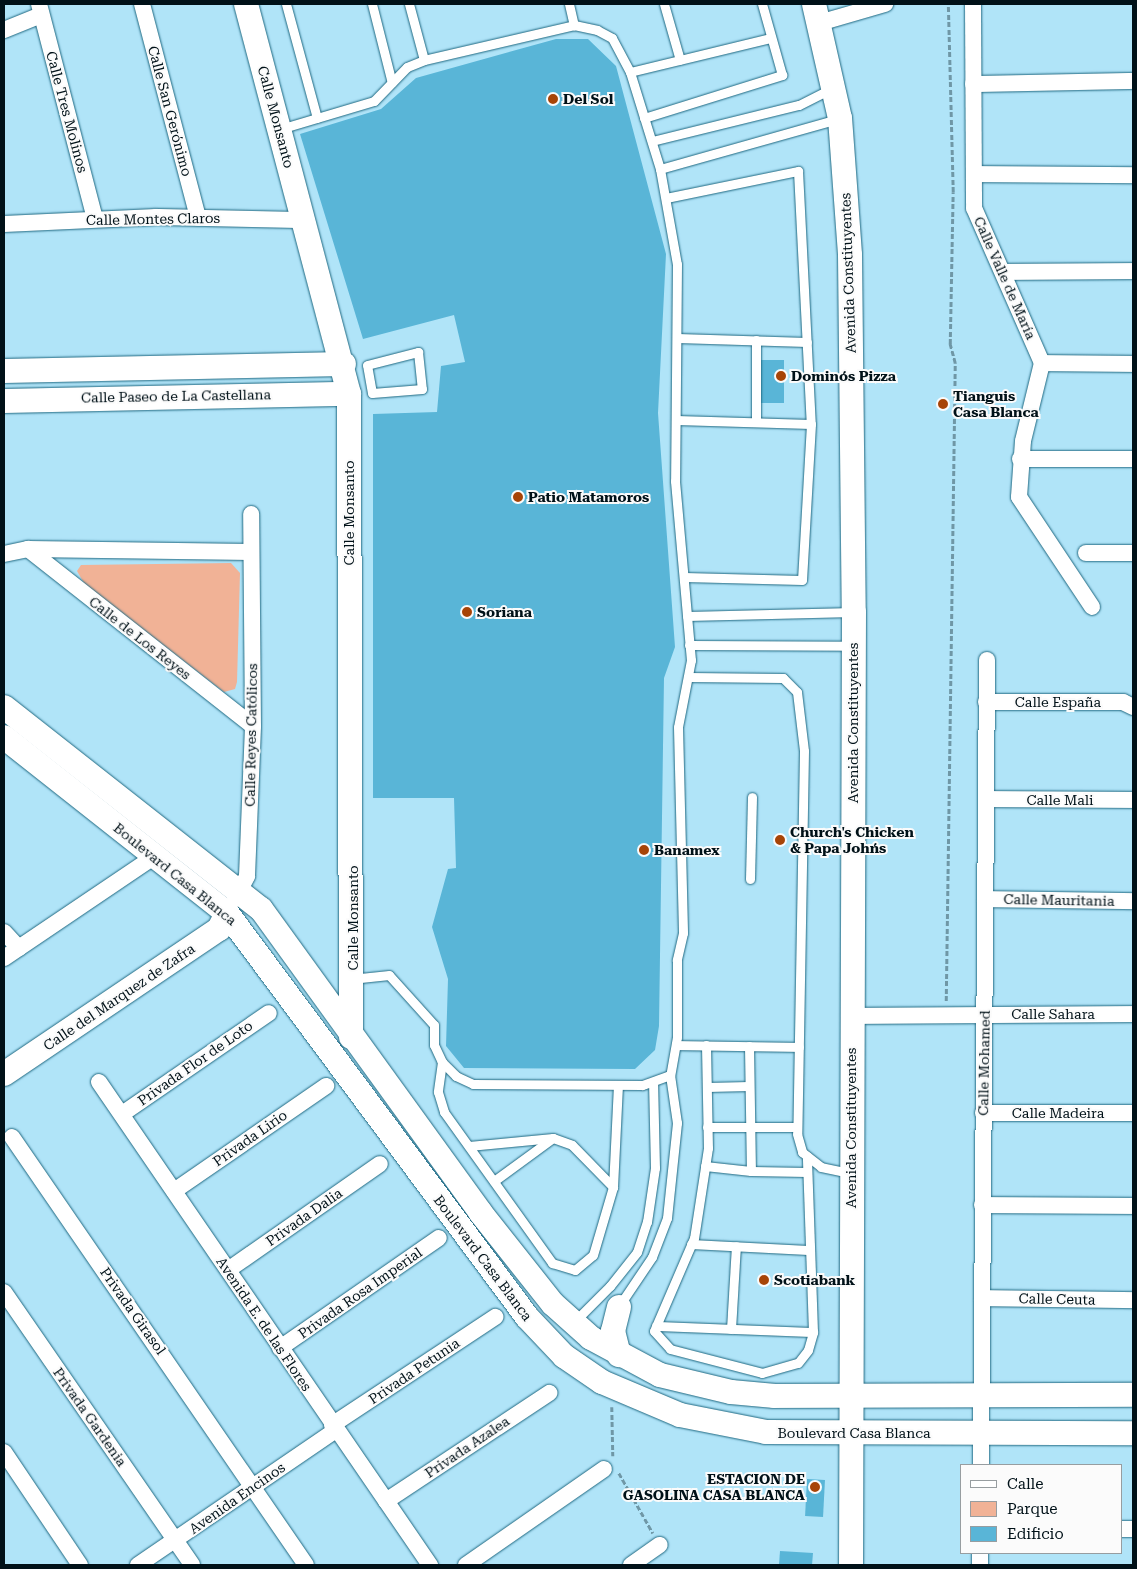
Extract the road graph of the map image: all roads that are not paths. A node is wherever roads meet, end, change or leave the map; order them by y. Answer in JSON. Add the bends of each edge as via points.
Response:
{"nodes":[{"id":1,"x":142,"y":4,"type":"edge"},
{"id":2,"x":246,"y":4,"type":"edge"},
{"id":3,"x":286,"y":4,"type":"edge"},
{"id":4,"x":372,"y":4,"type":"edge"},
{"id":5,"x":409,"y":4,"type":"edge"},
{"id":6,"x":569,"y":4,"type":"edge"},
{"id":7,"x":664,"y":4,"type":"edge"},
{"id":8,"x":762,"y":4,"type":"edge"},
{"id":9,"x":885,"y":4,"type":"edge"},
{"id":10,"x":973,"y":4,"type":"edge"},
{"id":11,"x":40,"y":9,"type":"edge"},
{"id":12,"x":816,"y":14,"type":"edge"},
{"id":13,"x":574,"y":25,"type":"junction"},
{"id":14,"x":4,"y":30,"type":"edge"},
{"id":15,"x":771,"y":38,"type":"junction"},
{"id":16,"x":424,"y":60,"type":"junction"},
{"id":17,"x":680,"y":60,"type":"junction"},
{"id":18,"x":630,"y":72,"type":"junction"},
{"id":19,"x":1133,"y":81,"type":"edge"},
{"id":20,"x":392,"y":83,"type":"junction"},
{"id":21,"x":973,"y":84,"type":"junction"},
{"id":22,"x":834,"y":88,"type":"junction"},
{"id":23,"x":317,"y":118,"type":"junction"},
{"id":24,"x":644,"y":118,"type":"junction"},
{"id":25,"x":840,"y":118,"type":"junction"},
{"id":26,"x":280,"y":129,"type":"junction"},
{"id":27,"x":652,"y":142,"type":"junction"},
{"id":28,"x":660,"y":168,"type":"junction"},
{"id":29,"x":975,"y":174,"type":"junction"},
{"id":30,"x":1133,"y":175,"type":"edge"},
{"id":31,"x":666,"y":198,"type":"junction"},
{"id":32,"x":198,"y":218,"type":"junction"},
{"id":33,"x":95,"y":220,"type":"junction"},
{"id":34,"x":302,"y":220,"type":"junction"},
{"id":35,"x":4,"y":224,"type":"edge"},
{"id":36,"x":1133,"y":271,"type":"edge"},
{"id":37,"x":1003,"y":272,"type":"junction"},
{"id":38,"x":677,"y":338,"type":"junction"},
{"id":39,"x":756,"y":340,"type":"junction"},
{"id":40,"x":807,"y":342,"type":"junction"},
{"id":41,"x":1042,"y":363,"type":"junction"},
{"id":42,"x":1133,"y":364,"type":"edge"},
{"id":43,"x":4,"y":371,"type":"edge"},
{"id":44,"x":352,"y":380,"type":"junction"},
{"id":45,"x":4,"y":401,"type":"edge"},
{"id":46,"x":676,"y":420,"type":"junction"},
{"id":47,"x":756,"y":422,"type":"junction"},
{"id":48,"x":811,"y":424,"type":"junction"},
{"id":49,"x":1020,"y":459,"type":"junction"},
{"id":50,"x":1133,"y":459,"type":"edge"},
{"id":51,"x":251,"y":514,"type":"dead end"},
{"id":52,"x":28,"y":549,"type":"junction"},
{"id":53,"x":251,"y":552,"type":"junction"},
{"id":54,"x":1086,"y":553,"type":"dead end"},
{"id":55,"x":4,"y":554,"type":"edge"},
{"id":56,"x":1133,"y":554,"type":"edge"},
{"id":57,"x":684,"y":577,"type":"junction"},
{"id":58,"x":1092,"y":607,"type":"dead end"},
{"id":59,"x":854,"y":612,"type":"junction"},
{"id":60,"x":687,"y":616,"type":"junction"},
{"id":61,"x":689,"y":645,"type":"junction"},
{"id":62,"x":854,"y":646,"type":"junction"},
{"id":63,"x":987,"y":660,"type":"dead end"},
{"id":64,"x":688,"y":677,"type":"junction"},
{"id":65,"x":986,"y":702,"type":"junction"},
{"id":66,"x":1131,"y":705,"type":"edge"},
{"id":67,"x":4,"y":707,"type":"edge"},
{"id":68,"x":252,"y":726,"type":"junction"},
{"id":69,"x":4,"y":737,"type":"edge"},
{"id":70,"x":752,"y":797,"type":"dead end"},
{"id":71,"x":986,"y":799,"type":"junction"},
{"id":72,"x":1133,"y":800,"type":"edge"},
{"id":73,"x":128,"y":804,"type":"junction"},
{"id":74,"x":112,"y":822,"type":"junction"},
{"id":75,"x":156,"y":856,"type":"junction"},
{"id":76,"x":750,"y":879,"type":"dead end"},
{"id":77,"x":240,"y":890,"type":"junction"},
{"id":78,"x":985,"y":899,"type":"junction"},
{"id":79,"x":1133,"y":901,"type":"edge"},
{"id":80,"x":227,"y":913,"type":"junction"},
{"id":81,"x":4,"y":932,"type":"edge"},
{"id":82,"x":19,"y":948,"type":"junction"},
{"id":83,"x":4,"y":958,"type":"edge"},
{"id":84,"x":353,"y":978,"type":"junction"},
{"id":85,"x":269,"y":1013,"type":"dead end"},
{"id":86,"x":985,"y":1014,"type":"junction"},
{"id":87,"x":1133,"y":1014,"type":"edge"},
{"id":88,"x":852,"y":1016,"type":"junction"},
{"id":89,"x":353,"y":1035,"type":"junction"},
{"id":90,"x":676,"y":1044,"type":"junction"},
{"id":91,"x":706,"y":1045,"type":"junction"},
{"id":92,"x":749,"y":1046,"type":"junction"},
{"id":93,"x":799,"y":1047,"type":"junction"},
{"id":94,"x":332,"y":1052,"type":"junction"},
{"id":95,"x":442,"y":1062,"type":"junction"},
{"id":96,"x":4,"y":1074,"type":"edge"},
{"id":97,"x":670,"y":1076,"type":"junction"},
{"id":98,"x":99,"y":1082,"type":"dead end"},
{"id":99,"x":653,"y":1082,"type":"junction"},
{"id":100,"x":618,"y":1085,"type":"junction"},
{"id":101,"x":326,"y":1086,"type":"dead end"},
{"id":102,"x":749,"y":1086,"type":"junction"},
{"id":103,"x":707,"y":1087,"type":"junction"},
{"id":104,"x":983,"y":1113,"type":"junction"},
{"id":105,"x":1133,"y":1113,"type":"edge"},
{"id":106,"x":122,"y":1114,"type":"junction"},
{"id":107,"x":707,"y":1127,"type":"junction"},
{"id":108,"x":750,"y":1127,"type":"junction"},
{"id":109,"x":797,"y":1127,"type":"junction"},
{"id":110,"x":12,"y":1137,"type":"dead end"},
{"id":111,"x":553,"y":1138,"type":"junction"},
{"id":112,"x":469,"y":1146,"type":"junction"},
{"id":113,"x":807,"y":1156,"type":"junction"},
{"id":114,"x":380,"y":1164,"type":"dead end"},
{"id":115,"x":705,"y":1166,"type":"junction"},
{"id":116,"x":751,"y":1170,"type":"junction"},
{"id":117,"x":807,"y":1172,"type":"junction"},
{"id":118,"x":850,"y":1174,"type":"junction"},
{"id":119,"x":494,"y":1181,"type":"junction"},
{"id":120,"x":613,"y":1187,"type":"junction"},
{"id":121,"x":174,"y":1191,"type":"junction"},
{"id":122,"x":982,"y":1205,"type":"junction"},
{"id":123,"x":1133,"y":1206,"type":"edge"},
{"id":124,"x":439,"y":1238,"type":"dead end"},
{"id":125,"x":691,"y":1244,"type":"junction"},
{"id":126,"x":736,"y":1246,"type":"junction"},
{"id":127,"x":808,"y":1250,"type":"junction"},
{"id":128,"x":228,"y":1270,"type":"junction"},
{"id":129,"x":4,"y":1292,"type":"edge"},
{"id":130,"x":982,"y":1298,"type":"junction"},
{"id":131,"x":1133,"y":1300,"type":"edge"},
{"id":132,"x":619,"y":1306,"type":"junction"},
{"id":133,"x":495,"y":1318,"type":"dead end"},
{"id":134,"x":573,"y":1323,"type":"junction"},
{"id":135,"x":656,"y":1326,"type":"junction"},
{"id":136,"x":731,"y":1329,"type":"junction"},
{"id":137,"x":597,"y":1332,"type":"junction"},
{"id":138,"x":813,"y":1332,"type":"junction"},
{"id":139,"x":545,"y":1338,"type":"junction"},
{"id":140,"x":280,"y":1348,"type":"junction"},
{"id":141,"x":619,"y":1355,"type":"junction"},
{"id":142,"x":606,"y":1384,"type":"junction"},
{"id":143,"x":549,"y":1393,"type":"dead end"},
{"id":144,"x":980,"y":1394,"type":"junction"},
{"id":145,"x":851,"y":1395,"type":"junction"},
{"id":146,"x":1133,"y":1395,"type":"edge"},
{"id":147,"x":334,"y":1427,"type":"junction"},
{"id":148,"x":981,"y":1432,"type":"junction"},
{"id":149,"x":1133,"y":1433,"type":"edge"},
{"id":150,"x":851,"y":1435,"type":"junction"},
{"id":151,"x":4,"y":1452,"type":"edge"},
{"id":152,"x":981,"y":1464,"type":"edge"},
{"id":153,"x":611,"y":1465,"type":"road end"},
{"id":154,"x":254,"y":1486,"type":"junction"},
{"id":155,"x":386,"y":1501,"type":"junction"},
{"id":156,"x":175,"y":1541,"type":"junction"},
{"id":157,"x":660,"y":1545,"type":"road end"},
{"id":158,"x":80,"y":1565,"type":"edge"},
{"id":159,"x":138,"y":1565,"type":"edge"},
{"id":160,"x":192,"y":1565,"type":"edge"},
{"id":161,"x":306,"y":1565,"type":"edge"},
{"id":162,"x":430,"y":1565,"type":"edge"},
{"id":163,"x":466,"y":1565,"type":"edge"},
{"id":164,"x":631,"y":1565,"type":"edge"},
{"id":165,"x":851,"y":1565,"type":"edge"}],
"edges":[{"from":1,"to":32,"type":"street","name":"Calle San Gerónimo"},
{"from":2,"to":26,"type":"street","name":"Calle Monsanto"},
{"from":3,"to":23,"type":"lane"},
{"from":4,"to":20,"type":"lane"},
{"from":5,"to":16,"type":"lane"},
{"from":6,"to":13,"type":"lane"},
{"from":7,"to":17,"type":"lane"},
{"from":8,"to":15,"type":"lane"},
{"from":9,"to":12,"type":"street"},
{"from":10,"to":21,"type":"street","name":"Calle Valle de María"},
{"from":11,"to":14,"type":"street"},
{"from":11,"to":33,"type":"street","name":"Calle Tres Molinos"},
{"from":12,"to":22,"type":"street","name":"Avenida Constituyentes"},
{"from":13,"to":16,"type":"lane"},
{"from":13,"to":18,"type":"lane","via":[[612,38]]},
{"from":15,"to":17,"type":"lane"},
{"from":15,"to":24,"type":"lane","via":[[782,75]]},
{"from":16,"to":20,"type":"lane","via":[[407,67]]},
{"from":17,"to":18,"type":"lane"},
{"from":18,"to":24,"type":"lane"},
{"from":19,"to":21,"type":"street"},
{"from":20,"to":23,"type":"lane","via":[[374,101]]},
{"from":21,"to":29,"type":"street","name":"Calle Valle de María"},
{"from":22,"to":25,"type":"street","name":"Avenida Constituyentes"},
{"from":22,"to":27,"type":"lane","via":[[799,105]]},
{"from":23,"to":26,"type":"lane"},
{"from":24,"to":27,"type":"lane"},
{"from":25,"to":28,"type":"lane"},
{"from":25,"to":59,"type":"street","name":"Avenida Constituyentes","via":[[850,255]]},
{"from":26,"to":34,"type":"street","name":"Calle Monsanto"},
{"from":27,"to":28,"type":"lane"},
{"from":28,"to":31,"type":"lane"},
{"from":29,"to":30,"type":"street"},
{"from":29,"to":37,"type":"street","name":"Calle Valle de María","via":[[975,212]]},
{"from":31,"to":38,"type":"lane","via":[[677,264]]},
{"from":31,"to":40,"type":"lane","via":[[798,170]]},
{"from":32,"to":33,"type":"street","name":"Calle Montes Claros"},
{"from":32,"to":34,"type":"street","name":"Calle Montes Claros"},
{"from":33,"to":35,"type":"street","name":"Calle Montes Claros"},
{"from":34,"to":44,"type":"street","name":"Calle Monsanto"},
{"from":36,"to":37,"type":"street"},
{"from":37,"to":41,"type":"street","name":"Calle Valle de María"},
{"from":38,"to":39,"type":"lane"},
{"from":38,"to":46,"type":"lane"},
{"from":39,"to":40,"type":"lane"},
{"from":39,"to":47,"type":"lane"},
{"from":40,"to":48,"type":"lane"},
{"from":41,"to":42,"type":"street"},
{"from":41,"to":49,"type":"street"},
{"from":43,"to":44,"type":"street","name":"Calle Paseo de La Castellana"},
{"from":44,"to":44,"type":"lane","via":[[367,365],[418,352],[422,389],[372,393]]},
{"from":44,"to":45,"type":"street","name":"Calle Paseo de La Castellana"},
{"from":44,"to":84,"type":"street","name":"Calle Monsanto"},
{"from":46,"to":47,"type":"lane"},
{"from":46,"to":57,"type":"lane","via":[[675,482]]},
{"from":47,"to":48,"type":"lane"},
{"from":48,"to":57,"type":"lane","via":[[802,580]]},
{"from":49,"to":50,"type":"street"},
{"from":49,"to":58,"type":"street","via":[[1019,497]]},
{"from":51,"to":53,"type":"street","name":"Calle Reyes Católicos"},
{"from":52,"to":53,"type":"street"},
{"from":52,"to":55,"type":"street"},
{"from":52,"to":68,"type":"street","name":"Calle de Los Reyes"},
{"from":53,"to":68,"type":"street","name":"Calle Reyes Católicos"},
{"from":54,"to":56,"type":"street"},
{"from":57,"to":60,"type":"lane"},
{"from":59,"to":60,"type":"lane"},
{"from":59,"to":62,"type":"street","name":"Avenida Constituyentes"},
{"from":60,"to":61,"type":"lane"},
{"from":61,"to":62,"type":"lane"},
{"from":61,"to":64,"type":"lane"},
{"from":62,"to":88,"type":"street","name":"Avenida Constituyentes"},
{"from":63,"to":65,"type":"street","name":"Calle Mohamed"},
{"from":64,"to":90,"type":"lane","via":[[678,727],[683,934],[677,960]]},
{"from":64,"to":93,"type":"lane","via":[[783,678],[797,692],[804,751]]},
{"from":65,"to":66,"type":"street","name":"Calle España"},
{"from":65,"to":71,"type":"street","name":"Calle Mohamed"},
{"from":67,"to":73,"type":"street","name":"Boulevard Casa Blanca"},
{"from":68,"to":77,"type":"street","name":"Calle Reyes Católicos","via":[[247,876]]},
{"from":69,"to":74,"type":"street","name":"Boulevard Casa Blanca"},
{"from":70,"to":76,"type":"lane"},
{"from":71,"to":72,"type":"street","name":"Calle Mali"},
{"from":71,"to":78,"type":"street","name":"Calle Mohamed"},
{"from":73,"to":74,"type":"street"},
{"from":73,"to":77,"type":"street","name":"Boulevard Casa Blanca"},
{"from":74,"to":75,"type":"street","name":"Boulevard Casa Blanca"},
{"from":75,"to":80,"type":"street","name":"Boulevard Casa Blanca"},
{"from":75,"to":82,"type":"street"},
{"from":77,"to":80,"type":"street","name":"Calle Reyes Católicos"},
{"from":77,"to":89,"type":"street","name":"Boulevard Casa Blanca","via":[[261,909]]},
{"from":78,"to":79,"type":"street","name":"Calle Mauritania"},
{"from":78,"to":86,"type":"street","name":"Calle Mohamed"},
{"from":80,"to":94,"type":"street","name":"Boulevard Casa Blanca"},
{"from":80,"to":96,"type":"street","name":"Calle del Marquez de Zafra","via":[[219,929]]},
{"from":81,"to":82,"type":"street"},
{"from":82,"to":83,"type":"street"},
{"from":84,"to":89,"type":"street","name":"Calle Monsanto"},
{"from":84,"to":95,"type":"lane","via":[[389,975],[434,1025],[434,1045]]},
{"from":85,"to":106,"type":"street","name":"Privada Flor de Loto"},
{"from":86,"to":87,"type":"street","name":"Calle Sahara"},
{"from":86,"to":88,"type":"street","name":"Calle Sahara"},
{"from":86,"to":104,"type":"street","name":"Calle Mohamed"},
{"from":88,"to":118,"type":"street","name":"Avenida Constituyentes"},
{"from":89,"to":94,"type":"street"},
{"from":89,"to":134,"type":"street","name":"Boulevard Casa Blanca","via":[[480,1212],[538,1287]]},
{"from":90,"to":91,"type":"lane"},
{"from":90,"to":97,"type":"lane"},
{"from":91,"to":92,"type":"lane"},
{"from":91,"to":103,"type":"lane"},
{"from":92,"to":93,"type":"lane"},
{"from":92,"to":102,"type":"lane"},
{"from":93,"to":109,"type":"lane"},
{"from":94,"to":139,"type":"street","name":"Boulevard Casa Blanca"},
{"from":95,"to":100,"type":"lane","via":[[456,1076],[472,1084]]},
{"from":95,"to":112,"type":"lane","via":[[438,1092],[444,1112]]},
{"from":97,"to":99,"type":"lane"},
{"from":97,"to":132,"type":"lane","via":[[677,1123],[667,1218],[648,1264]]},
{"from":98,"to":106,"type":"street","name":"Avenida E. de las Flores"},
{"from":99,"to":100,"type":"lane"},
{"from":99,"to":134,"type":"lane","via":[[655,1168],[647,1222],[636,1252],[610,1286]]},
{"from":100,"to":120,"type":"lane"},
{"from":101,"to":121,"type":"street","name":"Privada Lirio"},
{"from":102,"to":103,"type":"lane"},
{"from":102,"to":108,"type":"lane"},
{"from":103,"to":107,"type":"lane"},
{"from":104,"to":105,"type":"street","name":"Calle Madeira"},
{"from":104,"to":122,"type":"street","name":"Calle Mohamed"},
{"from":106,"to":121,"type":"street","name":"Avenida E. de las Flores"},
{"from":107,"to":108,"type":"lane"},
{"from":107,"to":115,"type":"lane"},
{"from":108,"to":109,"type":"lane"},
{"from":108,"to":116,"type":"lane"},
{"from":109,"to":113,"type":"lane","via":[[802,1152]]},
{"from":110,"to":154,"type":"street","name":"Privada Girasol"},
{"from":111,"to":112,"type":"lane"},
{"from":111,"to":119,"type":"lane"},
{"from":111,"to":120,"type":"lane","via":[[572,1145]]},
{"from":112,"to":119,"type":"lane"},
{"from":113,"to":117,"type":"lane"},
{"from":113,"to":118,"type":"lane","via":[[821,1167]]},
{"from":114,"to":128,"type":"street","name":"Privada Dalia"},
{"from":115,"to":116,"type":"lane"},
{"from":115,"to":125,"type":"lane"},
{"from":116,"to":117,"type":"lane"},
{"from":117,"to":127,"type":"lane"},
{"from":118,"to":145,"type":"street","name":"Avenida Constituyentes"},
{"from":119,"to":120,"type":"lane","via":[[552,1263],[575,1270],[593,1255]]},
{"from":121,"to":128,"type":"street","name":"Avenida E. de las Flores"},
{"from":122,"to":123,"type":"street"},
{"from":122,"to":130,"type":"street","name":"Calle Mohamed"},
{"from":124,"to":140,"type":"street","name":"Privada Rosa Imperial"},
{"from":125,"to":126,"type":"lane"},
{"from":125,"to":135,"type":"lane"},
{"from":126,"to":127,"type":"lane"},
{"from":126,"to":136,"type":"lane"},
{"from":127,"to":138,"type":"lane"},
{"from":128,"to":140,"type":"street","name":"Avenida E. de las Flores"},
{"from":129,"to":156,"type":"street","name":"Privada Gardenia"},
{"from":130,"to":131,"type":"street","name":"Calle Ceuta"},
{"from":130,"to":144,"type":"street","name":"Calle Mohamed"},
{"from":132,"to":137,"type":"lane"},
{"from":132,"to":141,"type":"street","via":[[613,1331]]},
{"from":133,"to":147,"type":"street","name":"Privada Petunia"},
{"from":134,"to":137,"type":"street","name":"Boulevard Casa Blanca"},
{"from":134,"to":139,"type":"street"},
{"from":135,"to":136,"type":"lane"},
{"from":135,"to":138,"type":"lane","via":[[654,1331],[670,1349],[762,1373],[798,1364]]},
{"from":136,"to":138,"type":"lane"},
{"from":137,"to":141,"type":"street","name":"Boulevard Casa Blanca"},
{"from":137,"to":142,"type":"street","via":[[588,1360]]},
{"from":139,"to":142,"type":"street","name":"Boulevard Casa Blanca"},
{"from":140,"to":147,"type":"street","name":"Avenida E. de las Flores"},
{"from":141,"to":145,"type":"street","name":"Boulevard Casa Blanca","via":[[660,1375],[715,1390],[776,1396]]},
{"from":142,"to":150,"type":"street","name":"Boulevard Casa Blanca","via":[[647,1404],[728,1427],[766,1432]]},
{"from":143,"to":155,"type":"street","name":"Privada Azalea"},
{"from":144,"to":145,"type":"street","name":"Boulevard Casa Blanca"},
{"from":144,"to":146,"type":"street","name":"Boulevard Casa Blanca"},
{"from":144,"to":148,"type":"street","name":"Calle Mohamed"},
{"from":145,"to":150,"type":"street","name":"Avenida Constituyentes"},
{"from":147,"to":154,"type":"street","name":"Avenida Encinos"},
{"from":147,"to":155,"type":"street","name":"Avenida E. de las Flores"},
{"from":148,"to":149,"type":"street","name":"Boulevard Casa Blanca"},
{"from":148,"to":150,"type":"street","name":"Boulevard Casa Blanca"},
{"from":148,"to":152,"type":"street","name":"Calle Mohamed"},
{"from":150,"to":165,"type":"street","name":"Avenida Constituyentes"},
{"from":151,"to":158,"type":"street"},
{"from":153,"to":163,"type":"street"},
{"from":154,"to":156,"type":"street","name":"Avenida Encinos"},
{"from":154,"to":161,"type":"street","name":"Privada Girasol"},
{"from":155,"to":162,"type":"street","name":"Avenida E. de las Flores"},
{"from":156,"to":159,"type":"street","name":"Avenida Encinos"},
{"from":156,"to":160,"type":"street","name":"Privada Gardenia"},
{"from":157,"to":164,"type":"street"}]}
